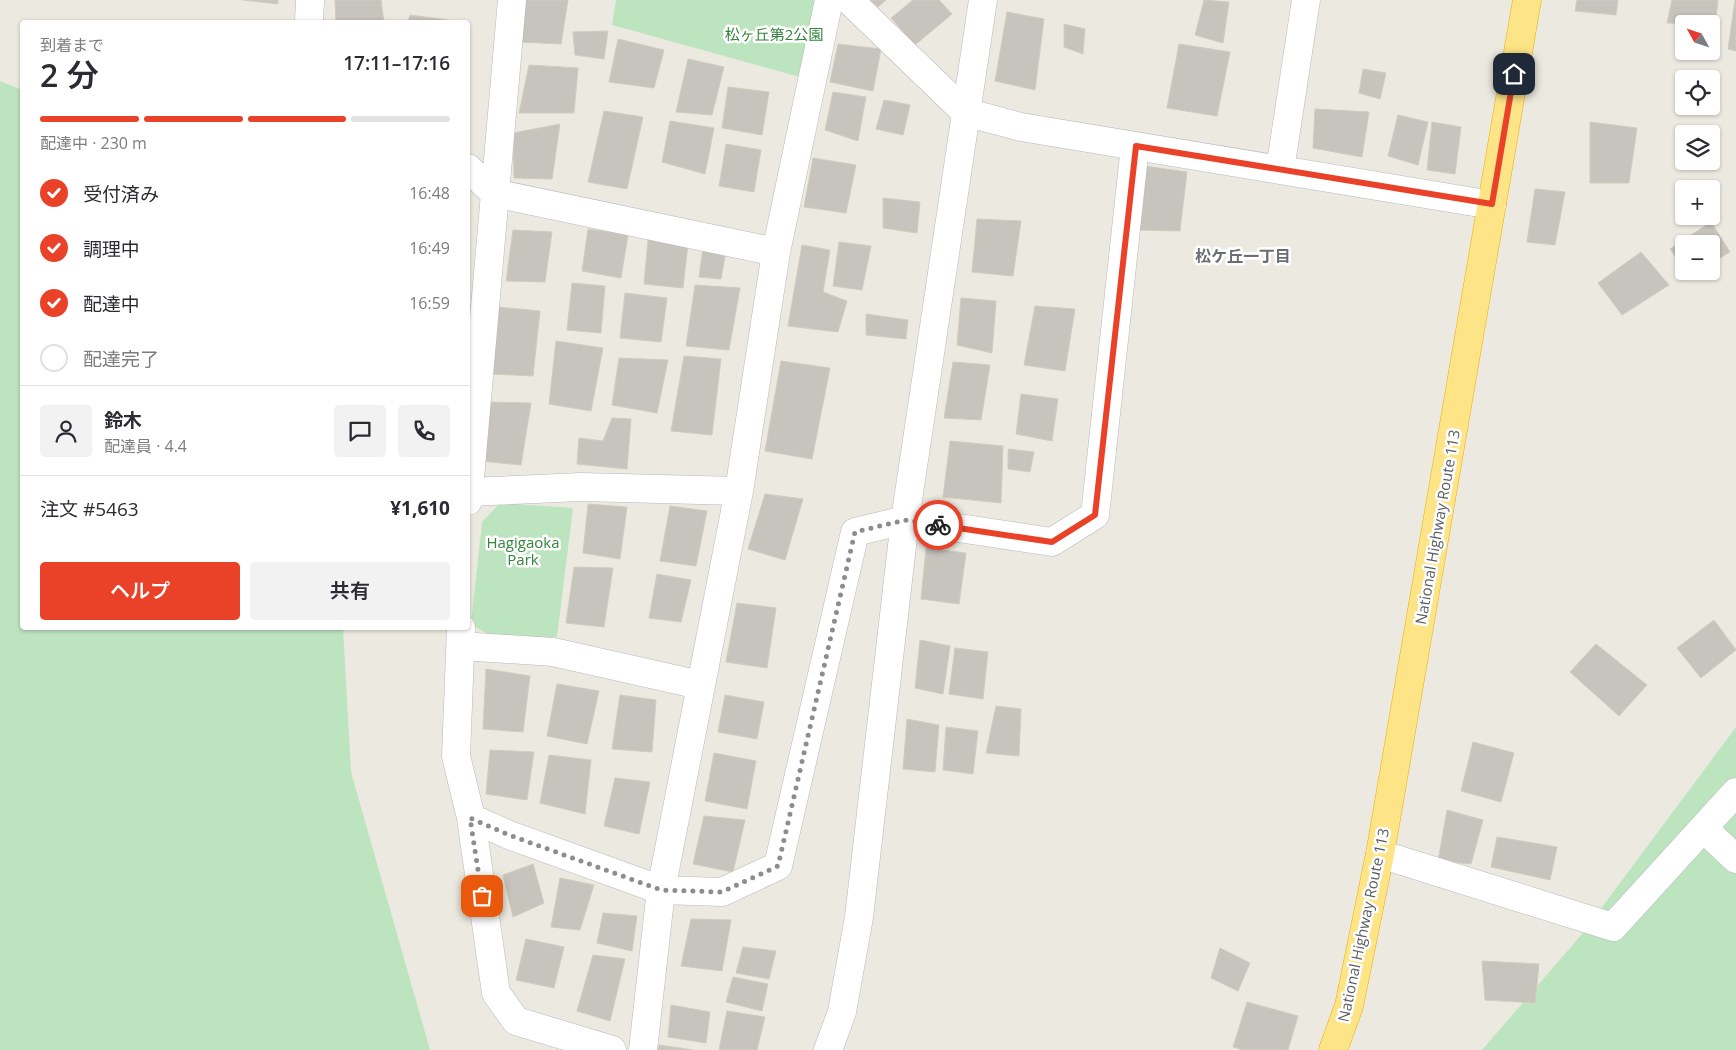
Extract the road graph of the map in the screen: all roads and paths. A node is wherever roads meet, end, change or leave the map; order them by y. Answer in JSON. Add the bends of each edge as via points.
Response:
{"nodes":[{"id":1,"x":310,"y":0,"type":"edge"},
{"id":2,"x":512,"y":0,"type":"edge"},
{"id":3,"x":829,"y":0,"type":"edge"},
{"id":4,"x":849,"y":0,"type":"edge"},
{"id":5,"x":983,"y":0,"type":"edge"},
{"id":6,"x":1306,"y":0,"type":"edge"},
{"id":7,"x":1527,"y":0,"type":"edge"},
{"id":8,"x":309,"y":20,"type":"edge"},
{"id":9,"x":965,"y":112,"type":"junction"},
{"id":10,"x":1136,"y":146,"type":"junction"},
{"id":11,"x":470,"y":170,"type":"edge"},
{"id":12,"x":1280,"y":170,"type":"junction"},
{"id":13,"x":494,"y":193,"type":"junction"},
{"id":14,"x":1492,"y":204,"type":"junction"},
{"id":15,"x":776,"y":252,"type":"junction"},
{"id":16,"x":470,"y":473,"type":"edge"},
{"id":17,"x":739,"y":491,"type":"junction"},
{"id":18,"x":470,"y":496,"type":"edge"},
{"id":19,"x":905,"y":520,"type":"junction"},
{"id":20,"x":461,"y":637,"type":"edge"},
{"id":21,"x":700,"y":686,"type":"junction"},
{"id":22,"x":1736,"y":792,"type":"edge"},
{"id":23,"x":470,"y":818,"type":"junction"},
{"id":24,"x":1703,"y":828,"type":"junction"},
{"id":25,"x":1380,"y":854,"type":"junction"},
{"id":26,"x":1736,"y":859,"type":"edge"},
{"id":27,"x":661,"y":890,"type":"junction"},
{"id":28,"x":612,"y":1050,"type":"edge"},
{"id":29,"x":643,"y":1050,"type":"edge"},
{"id":30,"x":828,"y":1050,"type":"edge"},
{"id":31,"x":1333,"y":1050,"type":"edge"}],
"edges":[{"from":1,"to":8,"type":"street"},
{"from":2,"to":13,"type":"street"},
{"from":3,"to":15,"type":"street"},
{"from":4,"to":9,"type":"street"},
{"from":5,"to":9,"type":"street"},
{"from":6,"to":12,"type":"street"},
{"from":7,"to":14,"type":"highway","name":"National Highway Route 113"},
{"from":9,"to":10,"type":"street","via":[[1021,128]]},
{"from":9,"to":19,"type":"street"},
{"from":10,"to":12,"type":"street"},
{"from":10,"to":19,"type":"street","via":[[1095,515],[1052,542]]},
{"from":11,"to":13,"type":"street"},
{"from":12,"to":14,"type":"street"},
{"from":13,"to":15,"type":"street"},
{"from":13,"to":16,"type":"street"},
{"from":14,"to":25,"type":"highway","name":"National Highway Route 113"},
{"from":15,"to":17,"type":"street"},
{"from":17,"to":18,"type":"street","via":[[581,487]]},
{"from":17,"to":21,"type":"street"},
{"from":19,"to":27,"type":"street","via":[[855,532],[778,866],[722,892]]},
{"from":19,"to":30,"type":"street","via":[[859,917],[842,1012]]},
{"from":20,"to":21,"type":"street","via":[[553,652]]},
{"from":20,"to":23,"type":"street","via":[[456,756]]},
{"from":21,"to":27,"type":"street"},
{"from":22,"to":24,"type":"street"},
{"from":23,"to":27,"type":"street"},
{"from":23,"to":28,"type":"street","via":[[496,993],[516,1021]]},
{"from":24,"to":25,"type":"street","via":[[1613,927]]},
{"from":24,"to":26,"type":"street"},
{"from":25,"to":31,"type":"highway","name":"National Highway Route 113","via":[[1349,1006]]},
{"from":27,"to":29,"type":"street"}]}
